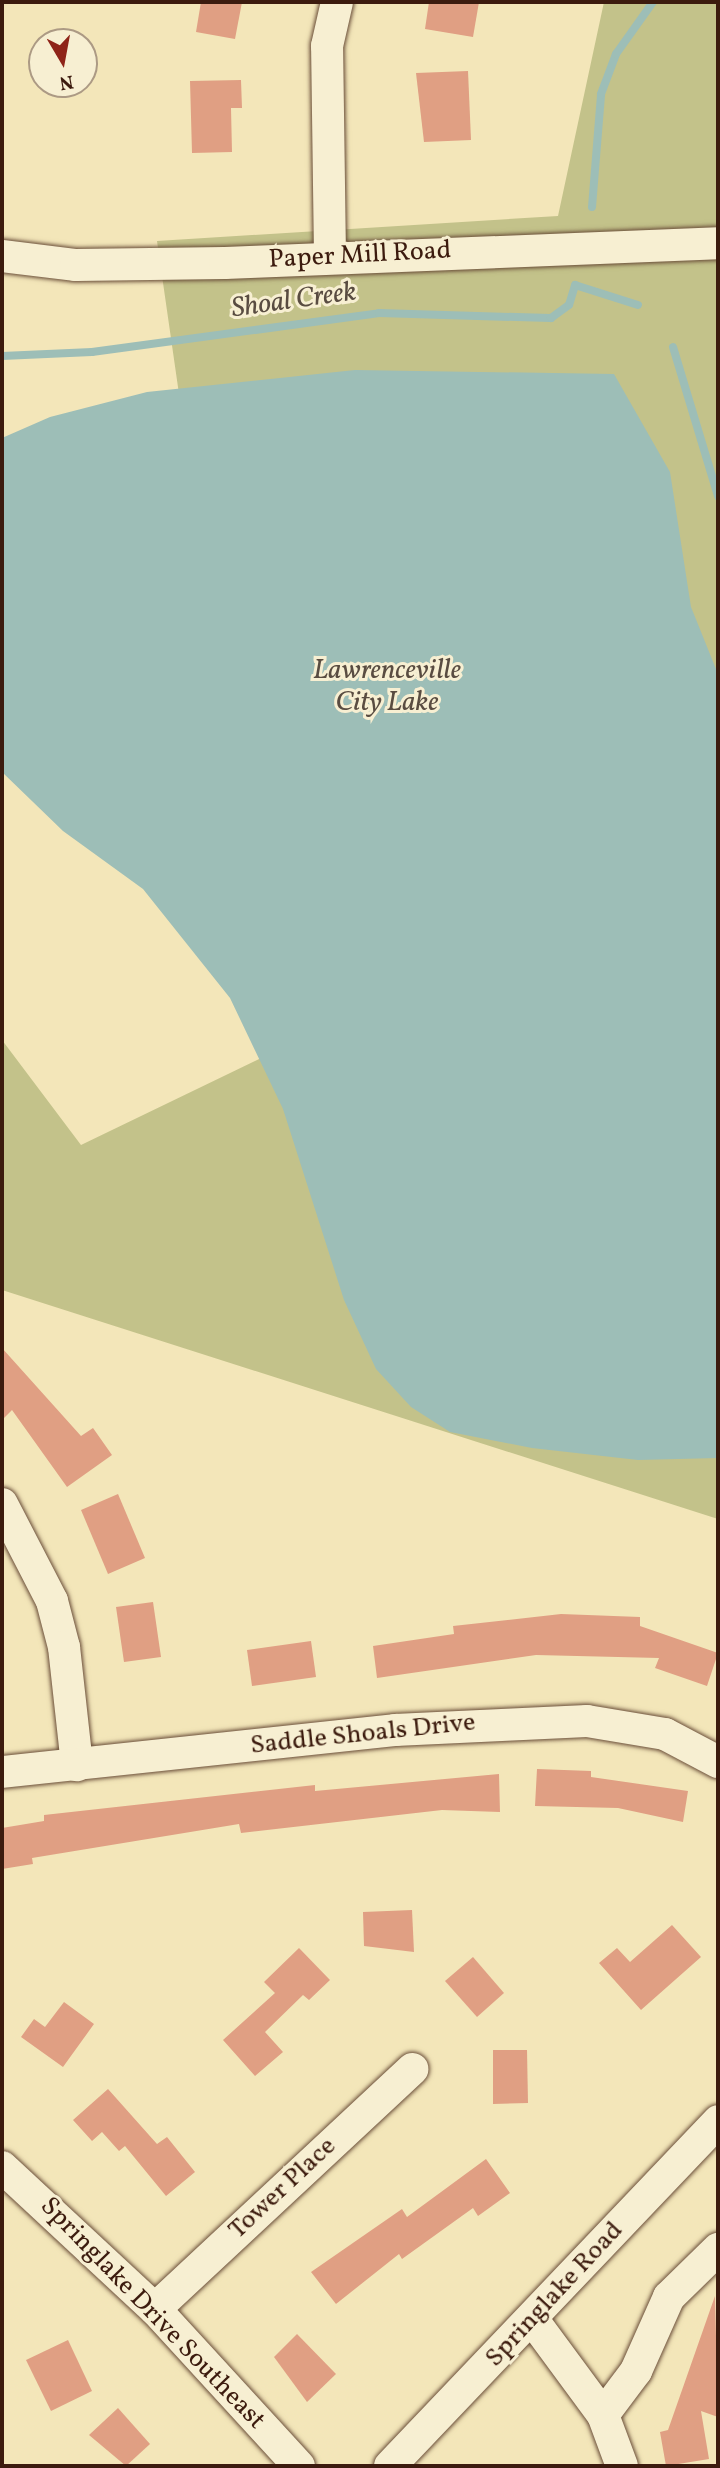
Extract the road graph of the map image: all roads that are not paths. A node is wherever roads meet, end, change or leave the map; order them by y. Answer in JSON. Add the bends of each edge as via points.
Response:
{"nodes":[{"id":1,"x":337,"y":2,"type":"edge"},
{"id":2,"x":718,"y":243,"type":"edge"},
{"id":3,"x":2,"y":256,"type":"edge"},
{"id":4,"x":330,"y":256,"type":"junction"},
{"id":5,"x":2,"y":1504,"type":"edge"},
{"id":6,"x":718,"y":1762,"type":"edge"},
{"id":7,"x":77,"y":1765,"type":"junction"},
{"id":8,"x":2,"y":1772,"type":"edge"},
{"id":9,"x":412,"y":2068,"type":"dead end"},
{"id":10,"x":718,"y":2121,"type":"edge"},
{"id":11,"x":2,"y":2167,"type":"edge"},
{"id":12,"x":718,"y":2249,"type":"edge"},
{"id":13,"x":155,"y":2309,"type":"junction"},
{"id":14,"x":533,"y":2319,"type":"junction"},
{"id":15,"x":603,"y":2415,"type":"junction"},
{"id":16,"x":299,"y":2466,"type":"edge"},
{"id":17,"x":390,"y":2466,"type":"edge"},
{"id":18,"x":622,"y":2466,"type":"edge"}],
"edges":[{"from":1,"to":4,"type":"street","via":[[327,47]]},
{"from":2,"to":4,"type":"street","name":"Paper Mill Road"},
{"from":3,"to":4,"type":"street","name":"Paper Mill Road","via":[[76,265]]},
{"from":5,"to":7,"type":"street","via":[[52,1601],[64,1647]]},
{"from":6,"to":7,"type":"street","name":"Saddle Shoals Drive","via":[[665,1734],[587,1721],[474,1723]]},
{"from":7,"to":8,"type":"street","name":"Saddle Shoals Drive"},
{"from":9,"to":13,"type":"street","name":"Tower Place"},
{"from":10,"to":14,"type":"street","name":"Springlake Road"},
{"from":11,"to":13,"type":"street","name":"Springlake Drive Southeast"},
{"from":12,"to":15,"type":"street","via":[[669,2297],[636,2371]]},
{"from":13,"to":16,"type":"street","name":"Springlake Drive Southeast"},
{"from":14,"to":15,"type":"street"},
{"from":14,"to":17,"type":"street","name":"Springlake Road"},
{"from":15,"to":18,"type":"street"}]}
